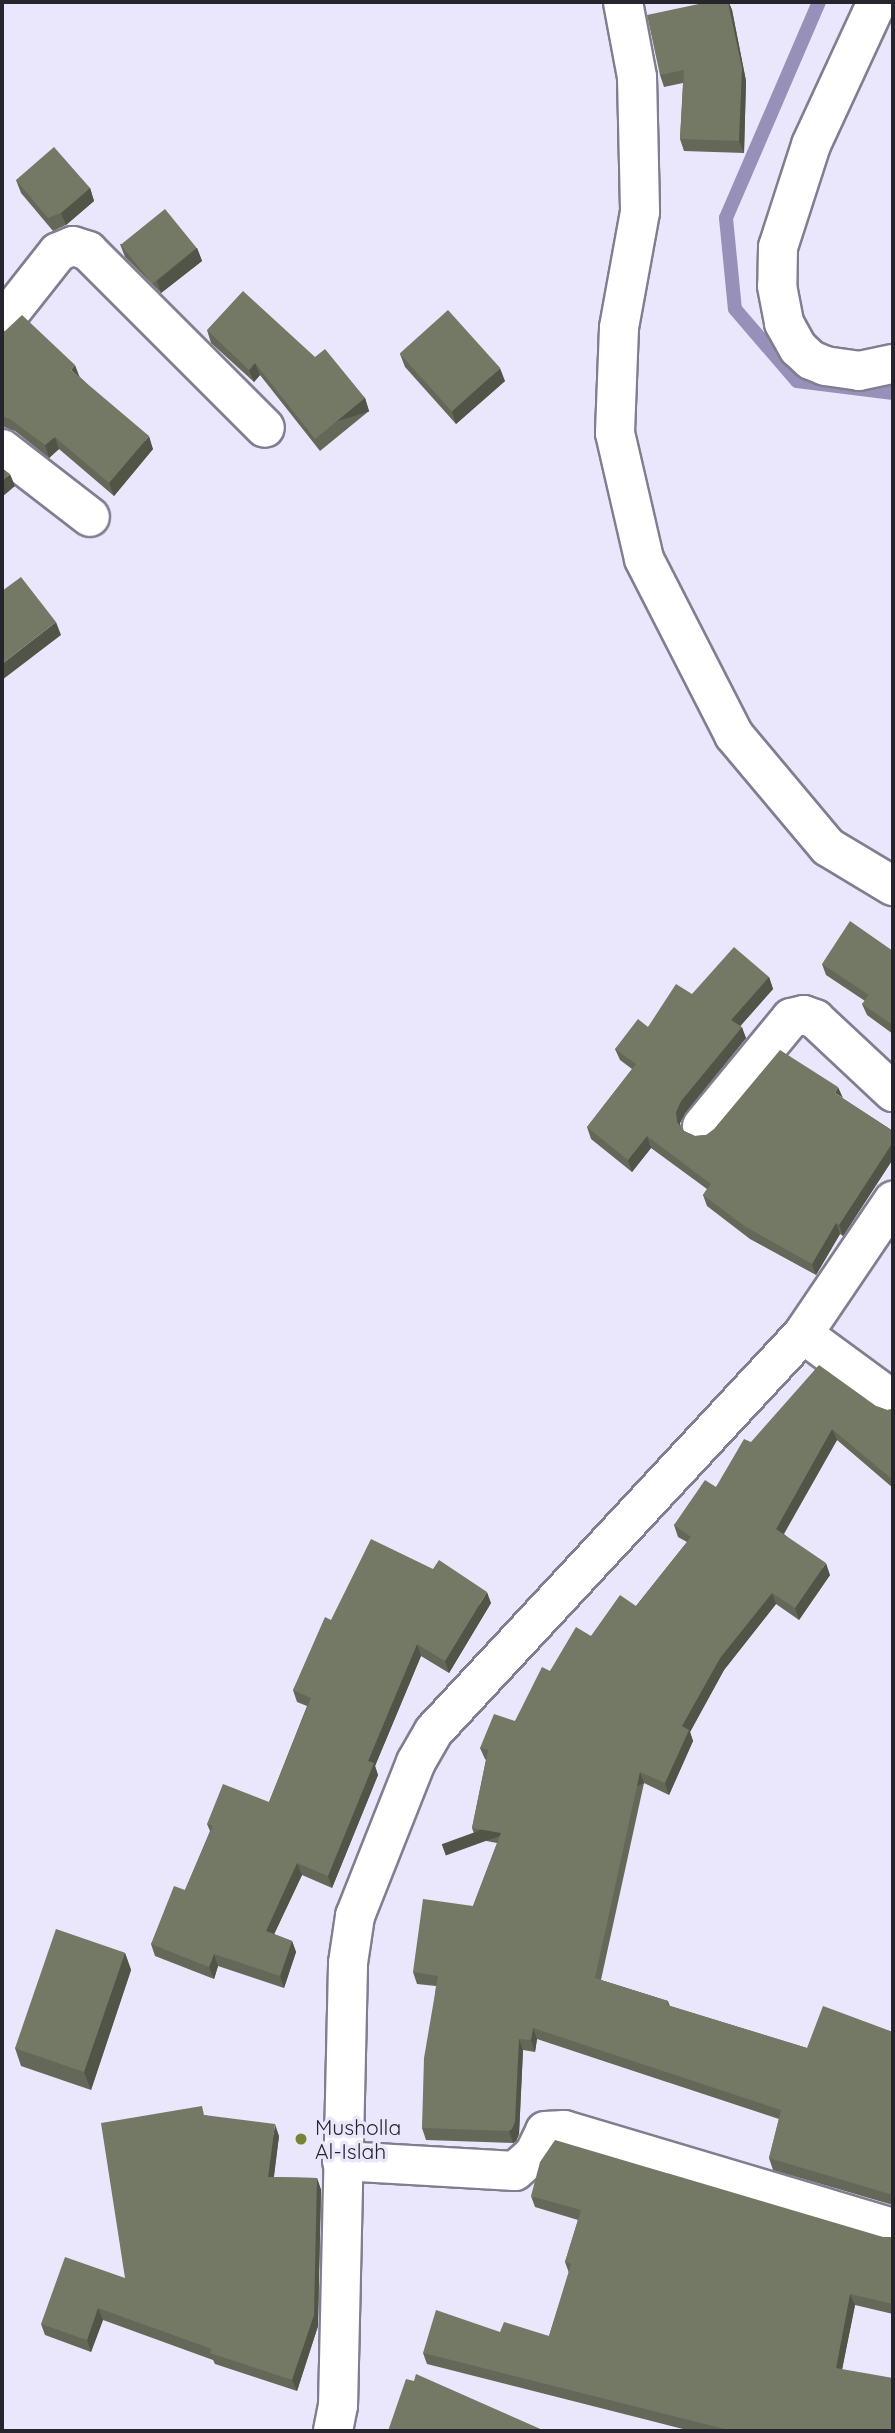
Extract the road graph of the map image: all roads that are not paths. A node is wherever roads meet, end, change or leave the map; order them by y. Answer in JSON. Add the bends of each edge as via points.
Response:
{"nodes":[{"id":1,"x":623,"y":2,"type":"edge"},
{"id":2,"x":877,"y":2,"type":"edge"},
{"id":3,"x":2,"y":323,"type":"edge"},
{"id":4,"x":893,"y":364,"type":"edge"},
{"id":5,"x":265,"y":428,"type":"dead end"},
{"id":6,"x":2,"y":449,"type":"edge"},
{"id":7,"x":90,"y":517,"type":"dead end"},
{"id":8,"x":893,"y":886,"type":"edge"},
{"id":9,"x":893,"y":1092,"type":"edge"},
{"id":10,"x":702,"y":1126,"type":"dead end"},
{"id":11,"x":893,"y":1201,"type":"edge"},
{"id":12,"x":803,"y":1334,"type":"junction"},
{"id":13,"x":893,"y":1400,"type":"edge"},
{"id":14,"x":342,"y":2161,"type":"junction"},
{"id":15,"x":893,"y":2228,"type":"edge"},
{"id":16,"x":334,"y":2431,"type":"edge"}],
"edges":[{"from":1,"to":8,"type":"street","via":[[637,77],[640,212],[619,328],[615,433],[644,558],[734,735],[828,847]]},
{"from":2,"to":4,"type":"street","via":[[811,145],[778,247],[777,286],[784,323],[811,360],[859,371]]},
{"from":3,"to":5,"type":"street","via":[[58,252],[73,246],[88,251]]},
{"from":6,"to":7,"type":"street"},
{"from":9,"to":10,"type":"street","via":[[815,1019],[791,1018]]},
{"from":11,"to":12,"type":"street"},
{"from":12,"to":13,"type":"street"},
{"from":12,"to":14,"type":"street","via":[[434,1731],[416,1762],[355,1916],[345,2020]]},
{"from":14,"to":15,"type":"street","via":[[515,2171],[534,2154],[545,2131],[564,2130]]},
{"from":14,"to":16,"type":"street"}]}
